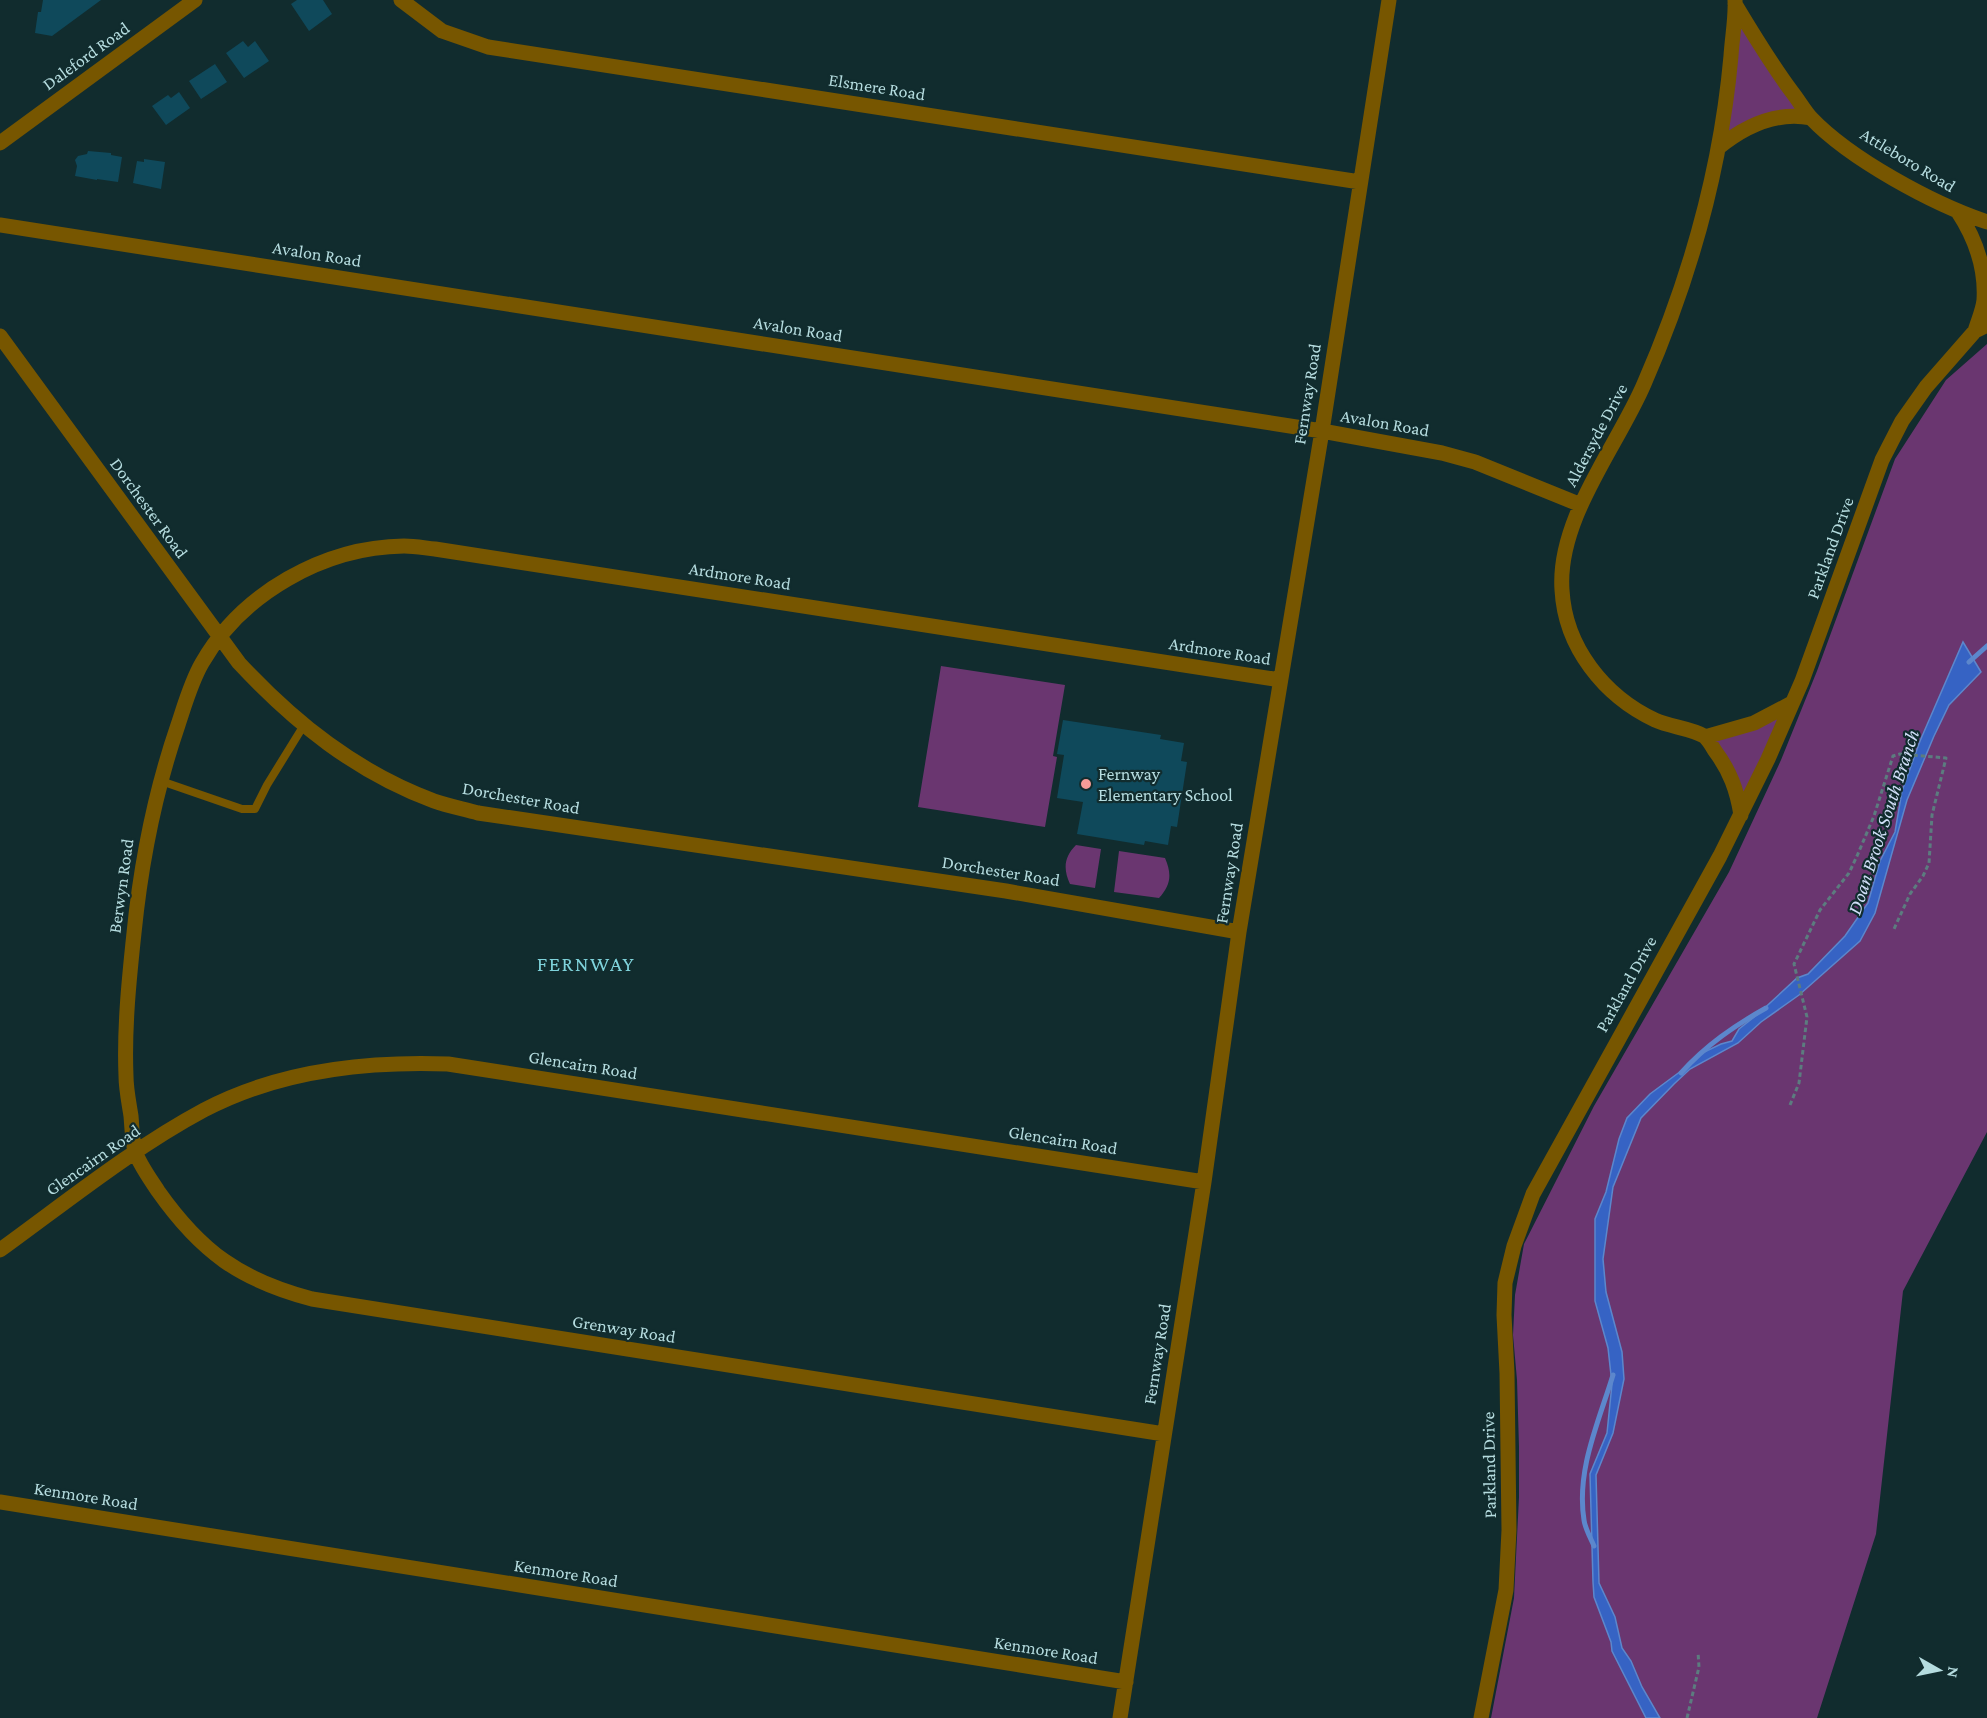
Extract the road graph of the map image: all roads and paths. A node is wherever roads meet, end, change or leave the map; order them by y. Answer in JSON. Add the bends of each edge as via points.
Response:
{"nodes":[{"id":1,"x":195,"y":0,"type":"edge"},
{"id":2,"x":401,"y":0,"type":"edge"},
{"id":3,"x":1389,"y":0,"type":"edge"},
{"id":4,"x":1735,"y":2,"type":"edge"},
{"id":5,"x":1811,"y":118,"type":"junction"},
{"id":6,"x":0,"y":143,"type":"edge"},
{"id":7,"x":1718,"y":148,"type":"junction"},
{"id":8,"x":1360,"y":182,"type":"junction"},
{"id":9,"x":1958,"y":212,"type":"junction"},
{"id":10,"x":1987,"y":222,"type":"edge"},
{"id":11,"x":0,"y":225,"type":"edge"},
{"id":12,"x":1981,"y":328,"type":"edge"},
{"id":13,"x":0,"y":336,"type":"edge"},
{"id":14,"x":1322,"y":431,"type":"junction"},
{"id":15,"x":1581,"y":505,"type":"junction"},
{"id":16,"x":219,"y":638,"type":"junction"},
{"id":17,"x":1280,"y":680,"type":"junction"},
{"id":18,"x":1792,"y":703,"type":"junction"},
{"id":19,"x":304,"y":725,"type":"junction"},
{"id":20,"x":1705,"y":737,"type":"junction"},
{"id":21,"x":161,"y":780,"type":"junction"},
{"id":22,"x":1741,"y":815,"type":"junction"},
{"id":23,"x":1894,"y":929,"type":"dead end"},
{"id":24,"x":1239,"y":932,"type":"junction"},
{"id":25,"x":1790,"y":1106,"type":"dead end"},
{"id":26,"x":135,"y":1153,"type":"junction"},
{"id":27,"x":1204,"y":1182,"type":"junction"},
{"id":28,"x":0,"y":1250,"type":"edge"},
{"id":29,"x":1164,"y":1434,"type":"junction"},
{"id":30,"x":0,"y":1502,"type":"edge"},
{"id":31,"x":1698,"y":1652,"type":"dead end"},
{"id":32,"x":1126,"y":1682,"type":"junction"},
{"id":33,"x":1120,"y":1718,"type":"edge"},
{"id":34,"x":1481,"y":1718,"type":"edge"},
{"id":35,"x":1687,"y":1718,"type":"edge"}],
"edges":[{"from":1,"to":6,"type":"street","name":"Daleford Road"},
{"from":2,"to":8,"type":"street","name":"Elsmere Road","via":[[442,31],[489,47]]},
{"from":3,"to":8,"type":"street","name":"Fernway Road"},
{"from":4,"to":5,"type":"street","name":"Attleboro Road"},
{"from":4,"to":7,"type":"street","name":"Aldersyde Drive","via":[[1728,89]]},
{"from":5,"to":7,"type":"street","via":[[1784,115],[1767,120]]},
{"from":5,"to":9,"type":"street","name":"Attleboro Road","via":[[1882,171]]},
{"from":7,"to":15,"type":"street","name":"Aldersyde Drive","via":[[1704,210],[1660,347],[1624,427]]},
{"from":8,"to":14,"type":"street","name":"Fernway Road"},
{"from":9,"to":10,"type":"street","name":"Attleboro Road"},
{"from":9,"to":12,"type":"street","name":"Attleboro Road","via":[[1978,251],[1983,272]]},
{"from":11,"to":14,"type":"street","name":"Avalon Road"},
{"from":12,"to":18,"type":"street","name":"Parkland Drive","via":[[1926,387],[1902,421],[1882,460]]},
{"from":13,"to":16,"type":"street","name":"Dorchester Road"},
{"from":14,"to":15,"type":"street","name":"Avalon Road","via":[[1475,462]]},
{"from":14,"to":17,"type":"street","name":"Fernway Road"},
{"from":15,"to":20,"type":"street","name":"Aldersyde Drive","via":[[1564,556],[1562,590],[1577,646],[1609,690],[1628,705],[1656,720]]},
{"from":16,"to":17,"type":"street","name":"Ardmore Road","via":[[265,592],[291,576],[342,556],[404,546]]},
{"from":16,"to":19,"type":"street","name":"Dorchester Road","via":[[270,696]]},
{"from":16,"to":21,"type":"street","name":"Berwyn Road","via":[[192,682]]},
{"from":17,"to":24,"type":"street","name":"Fernway Road"},
{"from":18,"to":20,"type":"street","via":[[1754,723]]},
{"from":18,"to":22,"type":"street","name":"Parkland Drive"},
{"from":19,"to":21,"type":"lane","via":[[255,809],[242,809]]},
{"from":19,"to":24,"type":"street","name":"Dorchester Road","via":[[394,784],[478,813],[1006,891]]},
{"from":20,"to":22,"type":"street","via":[[1727,768],[1737,791]]},
{"from":21,"to":26,"type":"street","name":"Berwyn Road","via":[[143,862],[129,977],[126,1076]]},
{"from":22,"to":34,"type":"street","name":"Parkland Drive","via":[[1544,1173],[1514,1246],[1505,1283],[1504,1315],[1509,1530],[1506,1590]]},
{"from":23,"to":25,"type":"path","via":[[1929,863],[1932,815],[1946,758],[1893,756],[1868,832],[1849,873],[1820,910],[1794,964],[1807,1017],[1799,1083]]},
{"from":24,"to":27,"type":"street","name":"Fernway Road"},
{"from":26,"to":27,"type":"street","name":"Glencairn Road","via":[[204,1110],[261,1086],[336,1068],[413,1062],[448,1064]]},
{"from":26,"to":28,"type":"street","name":"Glencairn Road"},
{"from":26,"to":29,"type":"street","name":"Grenway Road","via":[[194,1236],[225,1262],[280,1291]]},
{"from":27,"to":29,"type":"street","name":"Fernway Road"},
{"from":29,"to":32,"type":"street","name":"Fernway Road"},
{"from":30,"to":32,"type":"street","name":"Kenmore Road"},
{"from":31,"to":35,"type":"path","via":[[1699,1667]]},
{"from":32,"to":33,"type":"street","name":"Fernway Road"}]}
